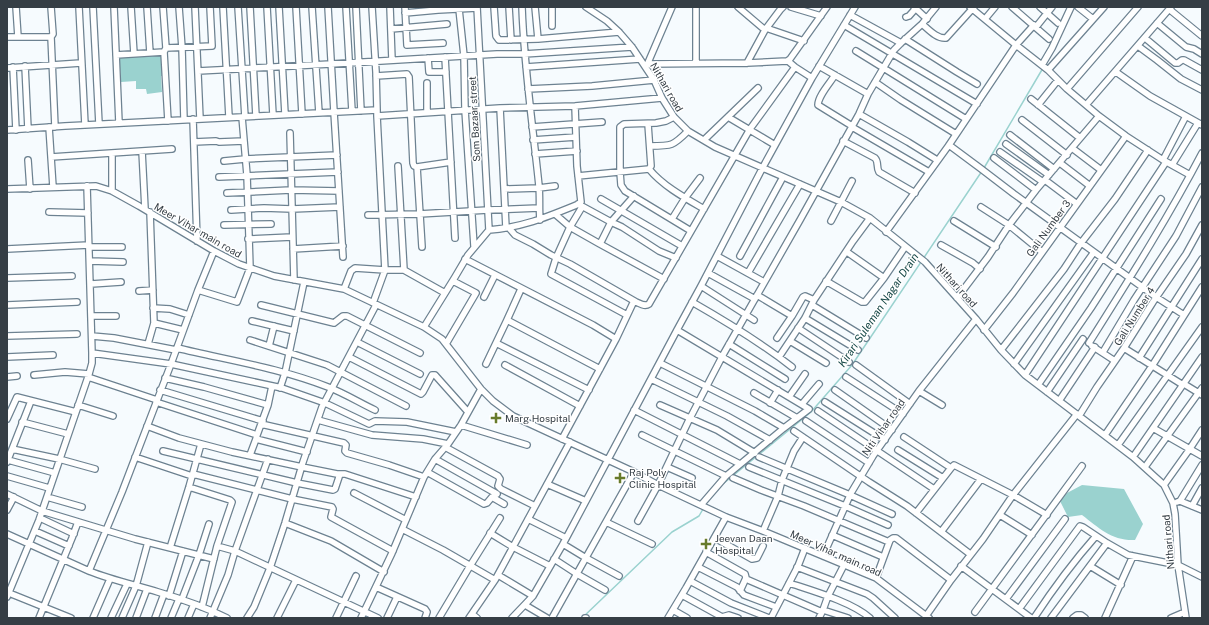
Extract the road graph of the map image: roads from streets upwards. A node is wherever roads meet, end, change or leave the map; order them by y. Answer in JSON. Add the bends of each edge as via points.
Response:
{"nodes":[{"id":1,"x":16,"y":7,"type":"edge"},
{"id":2,"x":51,"y":7,"type":"edge"},
{"id":3,"x":78,"y":7,"type":"edge"},
{"id":4,"x":93,"y":7,"type":"edge"},
{"id":5,"x":114,"y":7,"type":"edge"},
{"id":6,"x":131,"y":7,"type":"edge"},
{"id":7,"x":147,"y":7,"type":"edge"},
{"id":8,"x":163,"y":7,"type":"edge"},
{"id":9,"x":179,"y":7,"type":"edge"},
{"id":10,"x":195,"y":7,"type":"edge"},
{"id":11,"x":210,"y":7,"type":"edge"},
{"id":12,"x":222,"y":7,"type":"edge"},
{"id":13,"x":238,"y":7,"type":"edge"},
{"id":14,"x":250,"y":7,"type":"edge"},
{"id":15,"x":267,"y":7,"type":"edge"},
{"id":16,"x":279,"y":7,"type":"edge"},
{"id":17,"x":296,"y":7,"type":"edge"},
{"id":18,"x":312,"y":7,"type":"edge"},
{"id":19,"x":328,"y":7,"type":"edge"},
{"id":20,"x":346,"y":7,"type":"edge"},
{"id":21,"x":356,"y":7,"type":"edge"},
{"id":22,"x":372,"y":7,"type":"edge"},
{"id":23,"x":390,"y":7,"type":"edge"},
{"id":24,"x":477,"y":7,"type":"edge"},
{"id":25,"x":494,"y":7,"type":"edge"},
{"id":26,"x":509,"y":7,"type":"edge"},
{"id":27,"x":522,"y":7,"type":"edge"},
{"id":28,"x":536,"y":7,"type":"edge"},
{"id":29,"x":552,"y":7,"type":"edge"},
{"id":30,"x":586,"y":7,"type":"edge"},
{"id":31,"x":672,"y":7,"type":"edge"},
{"id":32,"x":696,"y":7,"type":"edge"},
{"id":33,"x":738,"y":7,"type":"edge"},
{"id":34,"x":783,"y":7,"type":"edge"},
{"id":35,"x":786,"y":7,"type":"edge"},
{"id":36,"x":791,"y":7,"type":"edge"},
{"id":37,"x":827,"y":7,"type":"edge"},
{"id":38,"x":855,"y":7,"type":"edge"},
{"id":39,"x":916,"y":7,"type":"edge"},
{"id":40,"x":936,"y":7,"type":"edge"},
{"id":41,"x":995,"y":7,"type":"edge"},
{"id":42,"x":1012,"y":7,"type":"edge"},
{"id":43,"x":1040,"y":7,"type":"edge"},
{"id":44,"x":1052,"y":7,"type":"edge"},
{"id":45,"x":1071,"y":7,"type":"edge"},
{"id":46,"x":1078,"y":7,"type":"edge"},
{"id":47,"x":1104,"y":7,"type":"edge"},
{"id":48,"x":1138,"y":7,"type":"edge"},
{"id":49,"x":459,"y":8,"type":"junction"},
{"id":50,"x":972,"y":8,"type":"edge"},
{"id":51,"x":1170,"y":8,"type":"edge"},
{"id":52,"x":405,"y":10,"type":"edge"},
{"id":53,"x":1047,"y":13,"type":"junction"},
{"id":54,"x":850,"y":15,"type":"junction"},
{"id":55,"x":821,"y":16,"type":"junction"},
{"id":56,"x":906,"y":17,"type":"dead end"},
{"id":57,"x":927,"y":19,"type":"junction"},
{"id":58,"x":985,"y":19,"type":"junction"},
{"id":59,"x":1093,"y":19,"type":"junction"},
{"id":60,"x":1058,"y":23,"type":"dead end"},
{"id":61,"x":447,"y":24,"type":"dead end"},
{"id":62,"x":922,"y":24,"type":"junction"},
{"id":63,"x":1157,"y":24,"type":"junction"},
{"id":64,"x":844,"y":25,"type":"junction"},
{"id":65,"x":552,"y":26,"type":"dead end"},
{"id":66,"x":1035,"y":26,"type":"junction"},
{"id":67,"x":406,"y":28,"type":"junction"},
{"id":68,"x":391,"y":29,"type":"junction"},
{"id":69,"x":766,"y":29,"type":"junction"},
{"id":70,"x":620,"y":32,"type":"junction"},
{"id":71,"x":1202,"y":36,"type":"edge"},
{"id":72,"x":7,"y":37,"type":"edge"},
{"id":73,"x":18,"y":37,"type":"junction"},
{"id":74,"x":51,"y":37,"type":"junction"},
{"id":75,"x":1049,"y":38,"type":"dead end"},
{"id":76,"x":1145,"y":38,"type":"junction"},
{"id":77,"x":538,"y":39,"type":"junction"},
{"id":78,"x":511,"y":40,"type":"junction"},
{"id":79,"x":523,"y":40,"type":"junction"},
{"id":80,"x":804,"y":41,"type":"junction"},
{"id":81,"x":903,"y":41,"type":"junction"},
{"id":82,"x":443,"y":43,"type":"dead end"},
{"id":83,"x":1016,"y":45,"type":"junction"},
{"id":84,"x":1138,"y":46,"type":"junction"},
{"id":85,"x":197,"y":47,"type":"junction"},
{"id":86,"x":632,"y":47,"type":"junction"},
{"id":87,"x":182,"y":48,"type":"junction"},
{"id":88,"x":165,"y":50,"type":"junction"},
{"id":89,"x":856,"y":51,"type":"dead end"},
{"id":90,"x":150,"y":53,"type":"junction"},
{"id":91,"x":134,"y":54,"type":"junction"},
{"id":92,"x":524,"y":54,"type":"junction"},
{"id":93,"x":893,"y":54,"type":"junction"},
{"id":94,"x":1202,"y":54,"type":"edge"},
{"id":95,"x":116,"y":55,"type":"junction"},
{"id":96,"x":480,"y":55,"type":"junction"},
{"id":97,"x":464,"y":56,"type":"junction"},
{"id":98,"x":445,"y":57,"type":"junction"},
{"id":99,"x":428,"y":58,"type":"junction"},
{"id":100,"x":640,"y":59,"type":"junction"},
{"id":101,"x":392,"y":60,"type":"junction"},
{"id":102,"x":375,"y":61,"type":"junction"},
{"id":103,"x":788,"y":61,"type":"junction"},
{"id":104,"x":359,"y":62,"type":"junction"},
{"id":105,"x":82,"y":63,"type":"junction"},
{"id":106,"x":349,"y":63,"type":"junction"},
{"id":107,"x":696,"y":63,"type":"junction"},
{"id":108,"x":747,"y":63,"type":"junction"},
{"id":109,"x":331,"y":64,"type":"junction"},
{"id":110,"x":52,"y":65,"type":"junction"},
{"id":111,"x":316,"y":65,"type":"junction"},
{"id":112,"x":25,"y":66,"type":"junction"},
{"id":113,"x":299,"y":66,"type":"junction"},
{"id":114,"x":647,"y":66,"type":"junction"},
{"id":115,"x":819,"y":66,"type":"junction"},
{"id":116,"x":10,"y":67,"type":"edge"},
{"id":117,"x":270,"y":67,"type":"junction"},
{"id":118,"x":282,"y":67,"type":"junction"},
{"id":119,"x":526,"y":67,"type":"junction"},
{"id":120,"x":795,"y":67,"type":"junction"},
{"id":121,"x":1045,"y":67,"type":"junction"},
{"id":122,"x":241,"y":68,"type":"junction"},
{"id":123,"x":253,"y":68,"type":"junction"},
{"id":124,"x":226,"y":69,"type":"junction"},
{"id":125,"x":884,"y":69,"type":"junction"},
{"id":126,"x":198,"y":70,"type":"junction"},
{"id":127,"x":1202,"y":70,"type":"edge"},
{"id":128,"x":446,"y":72,"type":"junction"},
{"id":129,"x":1116,"y":72,"type":"junction"},
{"id":130,"x":835,"y":75,"type":"junction"},
{"id":131,"x":376,"y":76,"type":"junction"},
{"id":132,"x":812,"y":78,"type":"junction"},
{"id":133,"x":654,"y":80,"type":"junction"},
{"id":134,"x":1058,"y":80,"type":"junction"},
{"id":135,"x":875,"y":82,"type":"junction"},
{"id":136,"x":427,"y":83,"type":"dead end"},
{"id":137,"x":977,"y":84,"type":"dead end"},
{"id":138,"x":528,"y":88,"type":"junction"},
{"id":139,"x":758,"y":88,"type":"dead end"},
{"id":140,"x":1067,"y":89,"type":"junction"},
{"id":141,"x":1202,"y":90,"type":"edge"},
{"id":142,"x":868,"y":94,"type":"junction"},
{"id":143,"x":662,"y":98,"type":"junction"},
{"id":144,"x":1031,"y":99,"type":"dead end"},
{"id":145,"x":977,"y":104,"type":"junction"},
{"id":146,"x":1038,"y":105,"type":"junction"},
{"id":147,"x":1086,"y":105,"type":"junction"},
{"id":148,"x":575,"y":106,"type":"junction"},
{"id":149,"x":500,"y":108,"type":"junction"},
{"id":150,"x":530,"y":108,"type":"junction"},
{"id":151,"x":482,"y":109,"type":"junction"},
{"id":152,"x":465,"y":110,"type":"junction"},
{"id":153,"x":352,"y":111,"type":"junction"},
{"id":154,"x":361,"y":111,"type":"junction"},
{"id":155,"x":448,"y":111,"type":"junction"},
{"id":156,"x":334,"y":112,"type":"junction"},
{"id":157,"x":427,"y":112,"type":"junction"},
{"id":158,"x":318,"y":113,"type":"junction"},
{"id":159,"x":377,"y":113,"type":"junction"},
{"id":160,"x":286,"y":114,"type":"junction"},
{"id":161,"x":302,"y":114,"type":"junction"},
{"id":162,"x":410,"y":114,"type":"junction"},
{"id":163,"x":859,"y":114,"type":"junction"},
{"id":164,"x":273,"y":115,"type":"junction"},
{"id":165,"x":256,"y":116,"type":"junction"},
{"id":166,"x":728,"y":116,"type":"junction"},
{"id":167,"x":1099,"y":116,"type":"junction"},
{"id":168,"x":1186,"y":116,"type":"junction"},
{"id":169,"x":229,"y":117,"type":"junction"},
{"id":170,"x":244,"y":117,"type":"junction"},
{"id":171,"x":674,"y":117,"type":"junction"},
{"id":172,"x":200,"y":119,"type":"junction"},
{"id":173,"x":966,"y":119,"type":"junction"},
{"id":174,"x":184,"y":120,"type":"junction"},
{"id":175,"x":193,"y":120,"type":"junction"},
{"id":176,"x":1022,"y":120,"type":"dead end"},
{"id":177,"x":168,"y":121,"type":"junction"},
{"id":178,"x":602,"y":122,"type":"dead end"},
{"id":179,"x":119,"y":123,"type":"junction"},
{"id":180,"x":99,"y":124,"type":"junction"},
{"id":181,"x":648,"y":124,"type":"junction"},
{"id":182,"x":1200,"y":124,"type":"edge"},
{"id":183,"x":85,"y":125,"type":"junction"},
{"id":184,"x":576,"y":125,"type":"junction"},
{"id":185,"x":852,"y":126,"type":"junction"},
{"id":186,"x":56,"y":127,"type":"junction"},
{"id":187,"x":532,"y":127,"type":"junction"},
{"id":188,"x":49,"y":128,"type":"junction"},
{"id":189,"x":28,"y":129,"type":"junction"},
{"id":190,"x":750,"y":129,"type":"junction"},
{"id":191,"x":7,"y":130,"type":"edge"},
{"id":192,"x":16,"y":130,"type":"junction"},
{"id":193,"x":688,"y":131,"type":"junction"},
{"id":194,"x":290,"y":133,"type":"dead end"},
{"id":195,"x":956,"y":134,"type":"junction"},
{"id":196,"x":1010,"y":135,"type":"dead end"},
{"id":197,"x":1126,"y":136,"type":"junction"},
{"id":198,"x":576,"y":137,"type":"junction"},
{"id":199,"x":1080,"y":138,"type":"junction"},
{"id":200,"x":533,"y":140,"type":"junction"},
{"id":201,"x":704,"y":140,"type":"junction"},
{"id":202,"x":244,"y":141,"type":"junction"},
{"id":203,"x":843,"y":141,"type":"junction"},
{"id":204,"x":194,"y":142,"type":"junction"},
{"id":205,"x":1006,"y":144,"type":"dead end"},
{"id":206,"x":775,"y":145,"type":"junction"},
{"id":207,"x":949,"y":145,"type":"junction"},
{"id":208,"x":650,"y":146,"type":"junction"},
{"id":209,"x":1072,"y":148,"type":"junction"},
{"id":210,"x":172,"y":149,"type":"dead end"},
{"id":211,"x":1148,"y":150,"type":"junction"},
{"id":212,"x":142,"y":151,"type":"junction"},
{"id":213,"x":577,"y":151,"type":"junction"},
{"id":214,"x":1000,"y":152,"type":"dead end"},
{"id":215,"x":112,"y":153,"type":"junction"},
{"id":216,"x":1202,"y":153,"type":"edge"},
{"id":217,"x":535,"y":154,"type":"junction"},
{"id":218,"x":336,"y":155,"type":"junction"},
{"id":219,"x":735,"y":155,"type":"junction"},
{"id":220,"x":1067,"y":155,"type":"junction"},
{"id":221,"x":51,"y":157,"type":"junction"},
{"id":222,"x":290,"y":157,"type":"junction"},
{"id":223,"x":994,"y":158,"type":"dead end"},
{"id":224,"x":245,"y":159,"type":"junction"},
{"id":225,"x":28,"y":160,"type":"dead end"},
{"id":226,"x":937,"y":160,"type":"junction"},
{"id":227,"x":224,"y":161,"type":"dead end"},
{"id":228,"x":1165,"y":161,"type":"junction"},
{"id":229,"x":451,"y":162,"type":"junction"},
{"id":230,"x":1060,"y":163,"type":"junction"},
{"id":231,"x":1172,"y":165,"type":"junction"},
{"id":232,"x":398,"y":166,"type":"dead end"},
{"id":233,"x":417,"y":167,"type":"junction"},
{"id":234,"x":762,"y":167,"type":"junction"},
{"id":235,"x":649,"y":169,"type":"junction"},
{"id":236,"x":1054,"y":169,"type":"junction"},
{"id":237,"x":1101,"y":170,"type":"junction"},
{"id":238,"x":338,"y":172,"type":"junction"},
{"id":239,"x":620,"y":172,"type":"junction"},
{"id":240,"x":929,"y":172,"type":"junction"},
{"id":241,"x":290,"y":173,"type":"junction"},
{"id":242,"x":246,"y":175,"type":"junction"},
{"id":243,"x":578,"y":176,"type":"junction"},
{"id":244,"x":1190,"y":176,"type":"junction"},
{"id":245,"x":219,"y":177,"type":"dead end"},
{"id":246,"x":783,"y":177,"type":"junction"},
{"id":247,"x":700,"y":178,"type":"dead end"},
{"id":248,"x":1045,"y":179,"type":"junction"},
{"id":249,"x":852,"y":181,"type":"dead end"},
{"id":250,"x":800,"y":184,"type":"junction"},
{"id":251,"x":88,"y":186,"type":"junction"},
{"id":252,"x":555,"y":186,"type":"dead end"},
{"id":253,"x":1090,"y":186,"type":"junction"},
{"id":254,"x":53,"y":187,"type":"junction"},
{"id":255,"x":1202,"y":187,"type":"edge"},
{"id":256,"x":539,"y":188,"type":"junction"},
{"id":257,"x":7,"y":189,"type":"edge"},
{"id":258,"x":30,"y":189,"type":"junction"},
{"id":259,"x":504,"y":189,"type":"junction"},
{"id":260,"x":291,"y":190,"type":"junction"},
{"id":261,"x":339,"y":190,"type":"junction"},
{"id":262,"x":1036,"y":190,"type":"junction"},
{"id":263,"x":112,"y":191,"type":"junction"},
{"id":264,"x":816,"y":191,"type":"junction"},
{"id":265,"x":247,"y":192,"type":"junction"},
{"id":266,"x":227,"y":193,"type":"dead end"},
{"id":267,"x":915,"y":193,"type":"junction"},
{"id":268,"x":634,"y":196,"type":"junction"},
{"id":269,"x":685,"y":198,"type":"junction"},
{"id":270,"x":601,"y":199,"type":"dead end"},
{"id":271,"x":1161,"y":199,"type":"dead end"},
{"id":272,"x":841,"y":202,"type":"junction"},
{"id":273,"x":1027,"y":203,"type":"junction"},
{"id":274,"x":1077,"y":204,"type":"junction"},
{"id":275,"x":580,"y":205,"type":"junction"},
{"id":276,"x":340,"y":206,"type":"junction"},
{"id":277,"x":980,"y":207,"type":"dead end"},
{"id":278,"x":539,"y":208,"type":"junction"},
{"id":279,"x":248,"y":209,"type":"junction"},
{"id":280,"x":292,"y":209,"type":"junction"},
{"id":281,"x":704,"y":209,"type":"junction"},
{"id":282,"x":231,"y":210,"type":"dead end"},
{"id":283,"x":488,"y":210,"type":"junction"},
{"id":284,"x":505,"y":210,"type":"junction"},
{"id":285,"x":621,"y":210,"type":"junction"},
{"id":286,"x":147,"y":211,"type":"junction"},
{"id":287,"x":472,"y":211,"type":"junction"},
{"id":288,"x":49,"y":212,"type":"dead end"},
{"id":289,"x":453,"y":212,"type":"junction"},
{"id":290,"x":88,"y":213,"type":"junction"},
{"id":291,"x":383,"y":214,"type":"junction"},
{"id":292,"x":401,"y":214,"type":"junction"},
{"id":293,"x":419,"y":214,"type":"junction"},
{"id":294,"x":555,"y":214,"type":"junction"},
{"id":295,"x":368,"y":215,"type":"dead end"},
{"id":296,"x":870,"y":218,"type":"junction"},
{"id":297,"x":672,"y":219,"type":"junction"},
{"id":298,"x":540,"y":220,"type":"junction"},
{"id":299,"x":831,"y":221,"type":"dead end"},
{"id":300,"x":954,"y":221,"type":"dead end"},
{"id":301,"x":611,"y":222,"type":"junction"},
{"id":302,"x":270,"y":224,"type":"dead end"},
{"id":303,"x":1202,"y":224,"type":"edge"},
{"id":304,"x":224,"y":225,"type":"dead end"},
{"id":305,"x":248,"y":225,"type":"junction"},
{"id":306,"x":1009,"y":226,"type":"junction"},
{"id":307,"x":570,"y":227,"type":"junction"},
{"id":308,"x":508,"y":228,"type":"junction"},
{"id":309,"x":1060,"y":228,"type":"junction"},
{"id":310,"x":489,"y":230,"type":"junction"},
{"id":311,"x":691,"y":231,"type":"junction"},
{"id":312,"x":886,"y":232,"type":"junction"},
{"id":313,"x":292,"y":237,"type":"junction"},
{"id":314,"x":455,"y":238,"type":"dead end"},
{"id":315,"x":248,"y":239,"type":"junction"},
{"id":316,"x":197,"y":240,"type":"junction"},
{"id":317,"x":1081,"y":243,"type":"junction"},
{"id":318,"x":600,"y":244,"type":"junction"},
{"id":319,"x":941,"y":245,"type":"dead end"},
{"id":320,"x":89,"y":246,"type":"junction"},
{"id":321,"x":342,"y":246,"type":"junction"},
{"id":322,"x":474,"y":246,"type":"junction"},
{"id":323,"x":682,"y":246,"type":"junction"},
{"id":324,"x":122,"y":247,"type":"dead end"},
{"id":325,"x":422,"y":247,"type":"dead end"},
{"id":326,"x":905,"y":247,"type":"junction"},
{"id":327,"x":996,"y":247,"type":"junction"},
{"id":328,"x":7,"y":249,"type":"edge"},
{"id":329,"x":293,"y":249,"type":"junction"},
{"id":330,"x":214,"y":251,"type":"junction"},
{"id":331,"x":847,"y":252,"type":"junction"},
{"id":332,"x":1042,"y":252,"type":"junction"},
{"id":333,"x":1094,"y":252,"type":"junction"},
{"id":334,"x":717,"y":256,"type":"junction"},
{"id":335,"x":740,"y":256,"type":"dead end"},
{"id":336,"x":343,"y":257,"type":"dead end"},
{"id":337,"x":556,"y":258,"type":"junction"},
{"id":338,"x":676,"y":258,"type":"junction"},
{"id":339,"x":1102,"y":258,"type":"junction"},
{"id":340,"x":465,"y":259,"type":"junction"},
{"id":341,"x":1202,"y":259,"type":"edge"},
{"id":342,"x":90,"y":261,"type":"junction"},
{"id":343,"x":123,"y":262,"type":"dead end"},
{"id":344,"x":250,"y":268,"type":"junction"},
{"id":345,"x":1116,"y":268,"type":"junction"},
{"id":346,"x":980,"y":269,"type":"junction"},
{"id":347,"x":385,"y":270,"type":"junction"},
{"id":348,"x":404,"y":270,"type":"junction"},
{"id":349,"x":708,"y":273,"type":"junction"},
{"id":350,"x":748,"y":274,"type":"junction"},
{"id":351,"x":495,"y":275,"type":"junction"},
{"id":352,"x":72,"y":276,"type":"dead end"},
{"id":353,"x":7,"y":278,"type":"edge"},
{"id":354,"x":884,"y":278,"type":"junction"},
{"id":355,"x":1130,"y":278,"type":"junction"},
{"id":356,"x":664,"y":279,"type":"junction"},
{"id":357,"x":294,"y":280,"type":"junction"},
{"id":358,"x":453,"y":281,"type":"junction"},
{"id":359,"x":121,"y":282,"type":"dead end"},
{"id":360,"x":304,"y":282,"type":"junction"},
{"id":361,"x":764,"y":282,"type":"junction"},
{"id":362,"x":826,"y":282,"type":"junction"},
{"id":363,"x":90,"y":284,"type":"junction"},
{"id":364,"x":701,"y":286,"type":"junction"},
{"id":365,"x":1143,"y":287,"type":"junction"},
{"id":366,"x":1202,"y":287,"type":"edge"},
{"id":367,"x":344,"y":289,"type":"junction"},
{"id":368,"x":521,"y":289,"type":"junction"},
{"id":369,"x":153,"y":290,"type":"junction"},
{"id":370,"x":198,"y":290,"type":"junction"},
{"id":371,"x":139,"y":291,"type":"dead end"},
{"id":372,"x":445,"y":293,"type":"junction"},
{"id":373,"x":484,"y":297,"type":"dead end"},
{"id":374,"x":756,"y":297,"type":"junction"},
{"id":375,"x":1156,"y":297,"type":"junction"},
{"id":376,"x":957,"y":298,"type":"junction"},
{"id":377,"x":77,"y":302,"type":"dead end"},
{"id":378,"x":636,"y":302,"type":"junction"},
{"id":379,"x":692,"y":302,"type":"junction"},
{"id":380,"x":813,"y":303,"type":"junction"},
{"id":381,"x":374,"y":304,"type":"junction"},
{"id":382,"x":7,"y":305,"type":"edge"},
{"id":383,"x":261,"y":305,"type":"dead end"},
{"id":384,"x":1171,"y":307,"type":"junction"},
{"id":385,"x":154,"y":308,"type":"junction"},
{"id":386,"x":297,"y":313,"type":"junction"},
{"id":387,"x":746,"y":314,"type":"junction"},
{"id":388,"x":189,"y":315,"type":"junction"},
{"id":389,"x":1184,"y":315,"type":"junction"},
{"id":390,"x":92,"y":316,"type":"junction"},
{"id":391,"x":116,"y":316,"type":"dead end"},
{"id":392,"x":627,"y":316,"type":"junction"},
{"id":393,"x":792,"y":316,"type":"junction"},
{"id":394,"x":805,"y":318,"type":"junction"},
{"id":395,"x":976,"y":319,"type":"junction"},
{"id":396,"x":507,"y":320,"type":"junction"},
{"id":397,"x":754,"y":320,"type":"dead end"},
{"id":398,"x":252,"y":321,"type":"dead end"},
{"id":399,"x":154,"y":323,"type":"junction"},
{"id":400,"x":365,"y":325,"type":"junction"},
{"id":401,"x":274,"y":326,"type":"junction"},
{"id":402,"x":424,"y":327,"type":"junction"},
{"id":403,"x":738,"y":328,"type":"junction"},
{"id":404,"x":798,"y":328,"type":"junction"},
{"id":405,"x":1202,"y":328,"type":"edge"},
{"id":406,"x":183,"y":330,"type":"junction"},
{"id":407,"x":676,"y":330,"type":"junction"},
{"id":408,"x":984,"y":330,"type":"junction"},
{"id":409,"x":294,"y":331,"type":"junction"},
{"id":410,"x":1073,"y":333,"type":"junction"},
{"id":411,"x":78,"y":334,"type":"dead end"},
{"id":412,"x":7,"y":336,"type":"edge"},
{"id":413,"x":92,"y":336,"type":"junction"},
{"id":414,"x":777,"y":338,"type":"dead end"},
{"id":415,"x":866,"y":338,"type":"dead end"},
{"id":416,"x":616,"y":339,"type":"junction"},
{"id":417,"x":1083,"y":339,"type":"junction"},
{"id":418,"x":250,"y":340,"type":"dead end"},
{"id":419,"x":790,"y":341,"type":"junction"},
{"id":420,"x":357,"y":342,"type":"junction"},
{"id":421,"x":496,"y":343,"type":"junction"},
{"id":422,"x":1089,"y":343,"type":"junction"},
{"id":423,"x":148,"y":344,"type":"junction"},
{"id":424,"x":446,"y":344,"type":"junction"},
{"id":425,"x":729,"y":344,"type":"junction"},
{"id":426,"x":269,"y":346,"type":"junction"},
{"id":427,"x":1095,"y":347,"type":"junction"},
{"id":428,"x":1124,"y":348,"type":"junction"},
{"id":429,"x":176,"y":349,"type":"junction"},
{"id":430,"x":858,"y":350,"type":"dead end"},
{"id":431,"x":1001,"y":350,"type":"junction"},
{"id":432,"x":289,"y":352,"type":"junction"},
{"id":433,"x":1103,"y":352,"type":"junction"},
{"id":434,"x":92,"y":353,"type":"junction"},
{"id":435,"x":420,"y":353,"type":"dead end"},
{"id":436,"x":53,"y":355,"type":"dead end"},
{"id":437,"x":7,"y":357,"type":"edge"},
{"id":438,"x":349,"y":357,"type":"junction"},
{"id":439,"x":722,"y":357,"type":"junction"},
{"id":440,"x":779,"y":357,"type":"junction"},
{"id":441,"x":1202,"y":357,"type":"edge"},
{"id":442,"x":1140,"y":358,"type":"junction"},
{"id":443,"x":1115,"y":361,"type":"junction"},
{"id":444,"x":849,"y":362,"type":"dead end"},
{"id":445,"x":660,"y":363,"type":"junction"},
{"id":446,"x":826,"y":363,"type":"dead end"},
{"id":447,"x":171,"y":364,"type":"junction"},
{"id":448,"x":486,"y":364,"type":"dead end"},
{"id":449,"x":1014,"y":364,"type":"junction"},
{"id":450,"x":505,"y":365,"type":"dead end"},
{"id":451,"x":856,"y":365,"type":"dead end"},
{"id":452,"x":1152,"y":366,"type":"junction"},
{"id":453,"x":792,"y":367,"type":"dead end"},
{"id":454,"x":600,"y":369,"type":"junction"},
{"id":455,"x":342,"y":372,"type":"junction"},
{"id":456,"x":284,"y":373,"type":"junction"},
{"id":457,"x":420,"y":374,"type":"dead end"},
{"id":458,"x":805,"y":374,"type":"dead end"},
{"id":459,"x":34,"y":375,"type":"dead end"},
{"id":460,"x":89,"y":375,"type":"junction"},
{"id":461,"x":1025,"y":375,"type":"junction"},
{"id":462,"x":17,"y":376,"type":"dead end"},
{"id":463,"x":1168,"y":376,"type":"junction"},
{"id":464,"x":7,"y":377,"type":"edge"},
{"id":465,"x":846,"y":377,"type":"dead end"},
{"id":466,"x":165,"y":378,"type":"junction"},
{"id":467,"x":651,"y":379,"type":"junction"},
{"id":468,"x":785,"y":379,"type":"dead end"},
{"id":469,"x":819,"y":384,"type":"dead end"},
{"id":470,"x":1038,"y":385,"type":"junction"},
{"id":471,"x":1184,"y":385,"type":"junction"},
{"id":472,"x":272,"y":386,"type":"junction"},
{"id":473,"x":706,"y":387,"type":"junction"},
{"id":474,"x":280,"y":388,"type":"junction"},
{"id":475,"x":333,"y":389,"type":"junction"},
{"id":476,"x":481,"y":389,"type":"junction"},
{"id":477,"x":160,"y":390,"type":"junction"},
{"id":478,"x":589,"y":390,"type":"junction"},
{"id":479,"x":778,"y":390,"type":"junction"},
{"id":480,"x":834,"y":390,"type":"dead end"},
{"id":481,"x":919,"y":391,"type":"junction"},
{"id":482,"x":1047,"y":392,"type":"junction"},
{"id":483,"x":1201,"y":392,"type":"edge"},
{"id":484,"x":754,"y":394,"type":"dead end"},
{"id":485,"x":789,"y":396,"type":"junction"},
{"id":486,"x":30,"y":401,"type":"junction"},
{"id":487,"x":156,"y":401,"type":"junction"},
{"id":488,"x":1059,"y":401,"type":"junction"},
{"id":489,"x":699,"y":402,"type":"junction"},
{"id":490,"x":825,"y":402,"type":"dead end"},
{"id":491,"x":325,"y":403,"type":"junction"},
{"id":492,"x":770,"y":403,"type":"junction"},
{"id":493,"x":268,"y":404,"type":"junction"},
{"id":494,"x":802,"y":404,"type":"junction"},
{"id":495,"x":910,"y":404,"type":"junction"},
{"id":496,"x":78,"y":405,"type":"junction"},
{"id":497,"x":660,"y":405,"type":"dead end"},
{"id":498,"x":942,"y":405,"type":"dead end"},
{"id":499,"x":406,"y":406,"type":"dead end"},
{"id":500,"x":580,"y":406,"type":"junction"},
{"id":501,"x":375,"y":410,"type":"dead end"},
{"id":502,"x":634,"y":410,"type":"junction"},
{"id":503,"x":818,"y":411,"type":"dead end"},
{"id":504,"x":76,"y":412,"type":"junction"},
{"id":505,"x":468,"y":412,"type":"junction"},
{"id":506,"x":903,"y":414,"type":"junction"},
{"id":507,"x":1078,"y":415,"type":"junction"},
{"id":508,"x":113,"y":416,"type":"dead end"},
{"id":509,"x":796,"y":418,"type":"junction"},
{"id":510,"x":7,"y":419,"type":"edge"},
{"id":511,"x":690,"y":419,"type":"junction"},
{"id":512,"x":318,"y":420,"type":"junction"},
{"id":513,"x":806,"y":421,"type":"dead end"},
{"id":514,"x":22,"y":422,"type":"junction"},
{"id":515,"x":262,"y":422,"type":"junction"},
{"id":516,"x":461,"y":425,"type":"junction"},
{"id":517,"x":147,"y":426,"type":"junction"},
{"id":518,"x":784,"y":428,"type":"junction"},
{"id":519,"x":1153,"y":428,"type":"junction"},
{"id":520,"x":892,"y":430,"type":"junction"},
{"id":521,"x":1202,"y":430,"type":"edge"},
{"id":522,"x":794,"y":431,"type":"dead end"},
{"id":523,"x":456,"y":432,"type":"junction"},
{"id":524,"x":68,"y":434,"type":"junction"},
{"id":525,"x":683,"y":434,"type":"junction"},
{"id":526,"x":313,"y":435,"type":"junction"},
{"id":527,"x":642,"y":435,"type":"dead end"},
{"id":528,"x":1105,"y":435,"type":"junction"},
{"id":529,"x":1167,"y":436,"type":"junction"},
{"id":530,"x":257,"y":437,"type":"junction"},
{"id":531,"x":803,"y":437,"type":"junction"},
{"id":532,"x":904,"y":438,"type":"dead end"},
{"id":533,"x":562,"y":439,"type":"junction"},
{"id":534,"x":770,"y":440,"type":"junction"},
{"id":535,"x":885,"y":440,"type":"junction"},
{"id":536,"x":570,"y":442,"type":"junction"},
{"id":537,"x":201,"y":444,"type":"junction"},
{"id":538,"x":527,"y":445,"type":"dead end"},
{"id":539,"x":1118,"y":445,"type":"junction"},
{"id":540,"x":446,"y":446,"type":"junction"},
{"id":541,"x":12,"y":449,"type":"junction"},
{"id":542,"x":898,"y":450,"type":"dead end"},
{"id":543,"x":1189,"y":450,"type":"junction"},
{"id":544,"x":163,"y":451,"type":"dead end"},
{"id":545,"x":675,"y":451,"type":"junction"},
{"id":546,"x":877,"y":451,"type":"junction"},
{"id":547,"x":307,"y":452,"type":"junction"},
{"id":548,"x":250,"y":455,"type":"junction"},
{"id":549,"x":757,"y":455,"type":"junction"},
{"id":550,"x":1202,"y":456,"type":"edge"},
{"id":551,"x":135,"y":457,"type":"junction"},
{"id":552,"x":1133,"y":457,"type":"junction"},
{"id":553,"x":8,"y":459,"type":"edge"},
{"id":554,"x":59,"y":459,"type":"junction"},
{"id":555,"x":197,"y":459,"type":"junction"},
{"id":556,"x":268,"y":459,"type":"junction"},
{"id":557,"x":435,"y":459,"type":"junction"},
{"id":558,"x":607,"y":460,"type":"junction"},
{"id":559,"x":869,"y":463,"type":"junction"},
{"id":560,"x":740,"y":464,"type":"junction"},
{"id":561,"x":1202,"y":465,"type":"edge"},
{"id":562,"x":1082,"y":466,"type":"dead end"},
{"id":563,"x":302,"y":467,"type":"junction"},
{"id":564,"x":667,"y":467,"type":"junction"},
{"id":565,"x":749,"y":467,"type":"dead end"},
{"id":566,"x":1145,"y":467,"type":"junction"},
{"id":567,"x":950,"y":468,"type":"junction"},
{"id":568,"x":95,"y":469,"type":"dead end"},
{"id":569,"x":786,"y":469,"type":"junction"},
{"id":570,"x":634,"y":472,"type":"junction"},
{"id":571,"x":54,"y":473,"type":"junction"},
{"id":572,"x":340,"y":474,"type":"junction"},
{"id":573,"x":425,"y":474,"type":"junction"},
{"id":574,"x":193,"y":475,"type":"junction"},
{"id":575,"x":262,"y":475,"type":"junction"},
{"id":576,"x":7,"y":476,"type":"edge"},
{"id":577,"x":726,"y":476,"type":"junction"},
{"id":578,"x":861,"y":476,"type":"junction"},
{"id":579,"x":692,"y":478,"type":"dead end"},
{"id":580,"x":733,"y":478,"type":"dead end"},
{"id":581,"x":943,"y":478,"type":"junction"},
{"id":582,"x":981,"y":479,"type":"junction"},
{"id":583,"x":782,"y":480,"type":"junction"},
{"id":584,"x":296,"y":483,"type":"junction"},
{"id":585,"x":547,"y":484,"type":"junction"},
{"id":586,"x":658,"y":485,"type":"junction"},
{"id":587,"x":1164,"y":485,"type":"junction"},
{"id":588,"x":189,"y":487,"type":"junction"},
{"id":589,"x":49,"y":488,"type":"junction"},
{"id":590,"x":934,"y":489,"type":"junction"},
{"id":591,"x":1201,"y":489,"type":"edge"},
{"id":592,"x":257,"y":490,"type":"junction"},
{"id":593,"x":354,"y":493,"type":"dead end"},
{"id":594,"x":7,"y":494,"type":"edge"},
{"id":595,"x":497,"y":494,"type":"dead end"},
{"id":596,"x":850,"y":495,"type":"junction"},
{"id":597,"x":1013,"y":495,"type":"junction"},
{"id":598,"x":778,"y":496,"type":"junction"},
{"id":599,"x":14,"y":497,"type":"junction"},
{"id":600,"x":46,"y":497,"type":"junction"},
{"id":601,"x":416,"y":497,"type":"junction"},
{"id":602,"x":292,"y":498,"type":"junction"},
{"id":603,"x":586,"y":501,"type":"junction"},
{"id":604,"x":1180,"y":501,"type":"junction"},
{"id":605,"x":504,"y":504,"type":"dead end"},
{"id":606,"x":1173,"y":504,"type":"junction"},
{"id":607,"x":535,"y":506,"type":"junction"},
{"id":608,"x":703,"y":506,"type":"junction"},
{"id":609,"x":845,"y":506,"type":"junction"},
{"id":610,"x":1192,"y":506,"type":"junction"},
{"id":611,"x":82,"y":507,"type":"dead end"},
{"id":612,"x":7,"y":510,"type":"edge"},
{"id":613,"x":1202,"y":510,"type":"edge"},
{"id":614,"x":42,"y":511,"type":"junction"},
{"id":615,"x":916,"y":513,"type":"junction"},
{"id":616,"x":892,"y":514,"type":"dead end"},
{"id":617,"x":1000,"y":515,"type":"junction"},
{"id":618,"x":1047,"y":515,"type":"junction"},
{"id":619,"x":726,"y":516,"type":"junction"},
{"id":620,"x":40,"y":518,"type":"junction"},
{"id":621,"x":500,"y":518,"type":"dead end"},
{"id":622,"x":528,"y":519,"type":"junction"},
{"id":623,"x":1065,"y":519,"type":"dead end"},
{"id":624,"x":406,"y":520,"type":"junction"},
{"id":625,"x":638,"y":521,"type":"dead end"},
{"id":626,"x":838,"y":521,"type":"junction"},
{"id":627,"x":78,"y":522,"type":"junction"},
{"id":628,"x":606,"y":522,"type":"junction"},
{"id":629,"x":285,"y":523,"type":"junction"},
{"id":630,"x":209,"y":524,"type":"dead end"},
{"id":631,"x":888,"y":525,"type":"dead end"},
{"id":632,"x":402,"y":529,"type":"junction"},
{"id":633,"x":35,"y":531,"type":"junction"},
{"id":634,"x":106,"y":531,"type":"junction"},
{"id":635,"x":763,"y":531,"type":"junction"},
{"id":636,"x":941,"y":532,"type":"junction"},
{"id":637,"x":490,"y":533,"type":"junction"},
{"id":638,"x":7,"y":534,"type":"edge"},
{"id":639,"x":74,"y":534,"type":"junction"},
{"id":640,"x":832,"y":535,"type":"junction"},
{"id":641,"x":1032,"y":535,"type":"junction"},
{"id":642,"x":1096,"y":536,"type":"junction"},
{"id":643,"x":566,"y":538,"type":"junction"},
{"id":644,"x":715,"y":538,"type":"junction"},
{"id":645,"x":148,"y":542,"type":"junction"},
{"id":646,"x":889,"y":542,"type":"junction"},
{"id":647,"x":1107,"y":543,"type":"junction"},
{"id":648,"x":563,"y":544,"type":"junction"},
{"id":649,"x":652,"y":544,"type":"dead end"},
{"id":650,"x":29,"y":545,"type":"junction"},
{"id":651,"x":69,"y":546,"type":"junction"},
{"id":652,"x":217,"y":546,"type":"junction"},
{"id":653,"x":762,"y":546,"type":"dead end"},
{"id":654,"x":513,"y":547,"type":"junction"},
{"id":655,"x":170,"y":548,"type":"junction"},
{"id":656,"x":805,"y":548,"type":"junction"},
{"id":657,"x":183,"y":551,"type":"junction"},
{"id":658,"x":235,"y":551,"type":"junction"},
{"id":659,"x":393,"y":551,"type":"junction"},
{"id":660,"x":706,"y":552,"type":"junction"},
{"id":661,"x":970,"y":554,"type":"junction"},
{"id":662,"x":199,"y":555,"type":"junction"},
{"id":663,"x":823,"y":556,"type":"junction"},
{"id":664,"x":1133,"y":556,"type":"junction"},
{"id":665,"x":884,"y":557,"type":"junction"},
{"id":666,"x":586,"y":558,"type":"junction"},
{"id":667,"x":63,"y":559,"type":"junction"},
{"id":668,"x":214,"y":559,"type":"junction"},
{"id":669,"x":554,"y":559,"type":"junction"},
{"id":670,"x":844,"y":565,"type":"junction"},
{"id":671,"x":470,"y":566,"type":"junction"},
{"id":672,"x":550,"y":566,"type":"junction"},
{"id":673,"x":962,"y":566,"type":"junction"},
{"id":674,"x":1090,"y":566,"type":"junction"},
{"id":675,"x":1178,"y":566,"type":"junction"},
{"id":676,"x":698,"y":567,"type":"junction"},
{"id":677,"x":797,"y":567,"type":"junction"},
{"id":678,"x":270,"y":568,"type":"junction"},
{"id":679,"x":89,"y":571,"type":"junction"},
{"id":680,"x":384,"y":572,"type":"junction"},
{"id":681,"x":577,"y":574,"type":"junction"},
{"id":682,"x":356,"y":576,"type":"dead end"},
{"id":683,"x":619,"y":576,"type":"dead end"},
{"id":684,"x":497,"y":578,"type":"junction"},
{"id":685,"x":876,"y":578,"type":"junction"},
{"id":686,"x":1202,"y":578,"type":"edge"},
{"id":687,"x":110,"y":579,"type":"junction"},
{"id":688,"x":746,"y":579,"type":"junction"},
{"id":689,"x":296,"y":580,"type":"junction"},
{"id":690,"x":951,"y":580,"type":"junction"},
{"id":691,"x":690,"y":581,"type":"junction"},
{"id":692,"x":836,"y":582,"type":"junction"},
{"id":693,"x":789,"y":583,"type":"junction"},
{"id":694,"x":127,"y":584,"type":"junction"},
{"id":695,"x":1121,"y":585,"type":"junction"},
{"id":696,"x":136,"y":586,"type":"junction"},
{"id":697,"x":376,"y":587,"type":"junction"},
{"id":698,"x":147,"y":589,"type":"junction"},
{"id":699,"x":993,"y":589,"type":"junction"},
{"id":700,"x":605,"y":590,"type":"dead end"},
{"id":701,"x":740,"y":591,"type":"junction"},
{"id":702,"x":8,"y":595,"type":"edge"},
{"id":703,"x":166,"y":595,"type":"junction"},
{"id":704,"x":682,"y":595,"type":"junction"},
{"id":705,"x":783,"y":595,"type":"junction"},
{"id":706,"x":533,"y":596,"type":"junction"},
{"id":707,"x":828,"y":596,"type":"junction"},
{"id":708,"x":397,"y":597,"type":"junction"},
{"id":709,"x":180,"y":599,"type":"junction"},
{"id":710,"x":1006,"y":599,"type":"junction"},
{"id":711,"x":344,"y":602,"type":"junction"},
{"id":712,"x":194,"y":604,"type":"junction"},
{"id":713,"x":525,"y":605,"type":"junction"},
{"id":714,"x":44,"y":607,"type":"junction"},
{"id":715,"x":202,"y":607,"type":"junction"},
{"id":716,"x":776,"y":607,"type":"junction"},
{"id":717,"x":1019,"y":609,"type":"junction"},
{"id":718,"x":673,"y":610,"type":"junction"},
{"id":719,"x":213,"y":611,"type":"junction"},
{"id":720,"x":364,"y":611,"type":"junction"},
{"id":721,"x":975,"y":612,"type":"dead end"},
{"id":722,"x":821,"y":615,"type":"edge"},
{"id":723,"x":1186,"y":615,"type":"edge"},
{"id":724,"x":539,"y":616,"type":"edge"},
{"id":725,"x":473,"y":617,"type":"edge"},
{"id":726,"x":928,"y":617,"type":"edge"},
{"id":727,"x":39,"y":618,"type":"edge"},
{"id":728,"x":68,"y":618,"type":"edge"},
{"id":729,"x":93,"y":618,"type":"edge"},
{"id":730,"x":111,"y":618,"type":"edge"},
{"id":731,"x":122,"y":618,"type":"edge"},
{"id":732,"x":136,"y":618,"type":"edge"},
{"id":733,"x":155,"y":618,"type":"edge"},
{"id":734,"x":171,"y":618,"type":"edge"},
{"id":735,"x":188,"y":618,"type":"edge"},
{"id":736,"x":210,"y":618,"type":"edge"},
{"id":737,"x":227,"y":618,"type":"edge"},
{"id":738,"x":247,"y":618,"type":"edge"},
{"id":739,"x":277,"y":618,"type":"edge"},
{"id":740,"x":336,"y":618,"type":"edge"},
{"id":741,"x":361,"y":618,"type":"edge"},
{"id":742,"x":378,"y":618,"type":"edge"},
{"id":743,"x":387,"y":618,"type":"edge"},
{"id":744,"x":425,"y":618,"type":"edge"},
{"id":745,"x":439,"y":618,"type":"edge"},
{"id":746,"x":512,"y":618,"type":"edge"},
{"id":747,"x":547,"y":618,"type":"edge"},
{"id":748,"x":552,"y":618,"type":"edge"},
{"id":749,"x":668,"y":618,"type":"edge"},
{"id":750,"x":687,"y":618,"type":"edge"},
{"id":751,"x":738,"y":618,"type":"edge"},
{"id":752,"x":770,"y":618,"type":"edge"},
{"id":753,"x":848,"y":618,"type":"edge"},
{"id":754,"x":870,"y":618,"type":"edge"},
{"id":755,"x":894,"y":618,"type":"edge"},
{"id":756,"x":1031,"y":618,"type":"edge"},
{"id":757,"x":1034,"y":618,"type":"edge"},
{"id":758,"x":1051,"y":618,"type":"edge"},
{"id":759,"x":1073,"y":618,"type":"edge"},
{"id":760,"x":1085,"y":618,"type":"edge"},
{"id":761,"x":1105,"y":618,"type":"edge"},
{"id":762,"x":1171,"y":618,"type":"edge"}],
"edges":[{"from":1,"to":73,"type":"street"},
{"from":2,"to":74,"type":"street"},
{"from":3,"to":105,"type":"street"},
{"from":4,"to":180,"type":"street"},
{"from":5,"to":95,"type":"street"},
{"from":6,"to":91,"type":"street"},
{"from":7,"to":90,"type":"street"},
{"from":8,"to":88,"type":"street"},
{"from":9,"to":87,"type":"street"},
{"from":10,"to":85,"type":"street"},
{"from":11,"to":85,"type":"street","via":[[213,45]]},
{"from":12,"to":124,"type":"street"},
{"from":13,"to":122,"type":"street"},
{"from":14,"to":123,"type":"street"},
{"from":15,"to":117,"type":"street"},
{"from":16,"to":118,"type":"street"},
{"from":17,"to":113,"type":"street"},
{"from":18,"to":111,"type":"street"},
{"from":19,"to":109,"type":"street"},
{"from":20,"to":106,"type":"street"},
{"from":21,"to":104,"type":"street"},
{"from":22,"to":102,"type":"street"},
{"from":23,"to":68,"type":"street"},
{"from":24,"to":49,"type":"street"},
{"from":24,"to":96,"type":"street","name":"Som Bazaar street"},
{"from":25,"to":78,"type":"street","via":[[496,36],[499,40]]},
{"from":26,"to":78,"type":"street"},
{"from":27,"to":79,"type":"street"},
{"from":28,"to":77,"type":"street"},
{"from":29,"to":65,"type":"street"},
{"from":30,"to":70,"type":"street","name":"Nithari road"},
{"from":31,"to":114,"type":"street"},
{"from":32,"to":107,"type":"street"},
{"from":33,"to":69,"type":"street"},
{"from":34,"to":35,"type":"street"},
{"from":34,"to":69,"type":"street"},
{"from":36,"to":55,"type":"street"},
{"from":37,"to":55,"type":"street"},
{"from":38,"to":54,"type":"street"},
{"from":39,"to":56,"type":"street"},
{"from":39,"to":57,"type":"street"},
{"from":40,"to":57,"type":"street"},
{"from":41,"to":58,"type":"street"},
{"from":42,"to":66,"type":"street"},
{"from":43,"to":53,"type":"street"},
{"from":44,"to":53,"type":"street"},
{"from":45,"to":121,"type":"street"},
{"from":46,"to":59,"type":"street"},
{"from":47,"to":59,"type":"street"},
{"from":48,"to":140,"type":"street"},
{"from":49,"to":52,"type":"street"},
{"from":49,"to":97,"type":"street"},
{"from":50,"to":58,"type":"street"},
{"from":50,"to":62,"type":"street","via":[[944,39]]},
{"from":51,"to":63,"type":"street"},
{"from":51,"to":71,"type":"street"},
{"from":52,"to":67,"type":"street"},
{"from":53,"to":60,"type":"street"},
{"from":53,"to":66,"type":"street"},
{"from":54,"to":64,"type":"street"},
{"from":54,"to":81,"type":"street"},
{"from":55,"to":80,"type":"street"},
{"from":57,"to":62,"type":"street"},
{"from":58,"to":83,"type":"street"},
{"from":59,"to":121,"type":"street"},
{"from":61,"to":67,"type":"street"},
{"from":62,"to":81,"type":"street"},
{"from":63,"to":76,"type":"street"},
{"from":63,"to":94,"type":"street","via":[[1186,47]]},
{"from":64,"to":93,"type":"street"},
{"from":64,"to":115,"type":"street"},
{"from":66,"to":75,"type":"street"},
{"from":66,"to":83,"type":"street"},
{"from":67,"to":68,"type":"street"},
{"from":67,"to":82,"type":"street","via":[[406,45]]},
{"from":68,"to":101,"type":"street"},
{"from":69,"to":80,"type":"street"},
{"from":69,"to":108,"type":"street"},
{"from":70,"to":77,"type":"street"},
{"from":70,"to":86,"type":"street","name":"Nithari road"},
{"from":72,"to":73,"type":"street"},
{"from":73,"to":74,"type":"street"},
{"from":74,"to":110,"type":"street"},
{"from":76,"to":84,"type":"street"},
{"from":76,"to":127,"type":"street","via":[[1175,63],[1184,60]]},
{"from":77,"to":79,"type":"street"},
{"from":78,"to":79,"type":"street"},
{"from":79,"to":92,"type":"street"},
{"from":80,"to":103,"type":"street"},
{"from":81,"to":93,"type":"street"},
{"from":81,"to":137,"type":"street"},
{"from":83,"to":121,"type":"street"},
{"from":83,"to":145,"type":"street"},
{"from":84,"to":129,"type":"street"},
{"from":84,"to":141,"type":"street","via":[[1181,79]]},
{"from":85,"to":87,"type":"street"},
{"from":85,"to":126,"type":"street"},
{"from":86,"to":92,"type":"street"},
{"from":86,"to":100,"type":"street","name":"Nithari road"},
{"from":87,"to":88,"type":"street"},
{"from":87,"to":174,"type":"street"},
{"from":88,"to":90,"type":"street"},
{"from":88,"to":177,"type":"street"},
{"from":89,"to":125,"type":"street"},
{"from":90,"to":91,"type":"street"},
{"from":91,"to":95,"type":"street"},
{"from":92,"to":96,"type":"street"},
{"from":92,"to":119,"type":"street"},
{"from":93,"to":125,"type":"street"},
{"from":93,"to":145,"type":"street"},
{"from":95,"to":179,"type":"street"},
{"from":96,"to":97,"type":"street"},
{"from":96,"to":151,"type":"street","name":"Som Bazaar street"},
{"from":97,"to":98,"type":"street"},
{"from":97,"to":152,"type":"street"},
{"from":98,"to":99,"type":"street"},
{"from":98,"to":128,"type":"street"},
{"from":99,"to":101,"type":"street"},
{"from":99,"to":128,"type":"street","via":[[429,72]]},
{"from":100,"to":114,"type":"street","name":"Nithari road"},
{"from":100,"to":119,"type":"street"},
{"from":101,"to":102,"type":"street"},
{"from":102,"to":104,"type":"street"},
{"from":102,"to":131,"type":"street"},
{"from":103,"to":108,"type":"street"},
{"from":103,"to":120,"type":"street"},
{"from":104,"to":106,"type":"street"},
{"from":104,"to":154,"type":"street"},
{"from":105,"to":110,"type":"street"},
{"from":105,"to":183,"type":"street"},
{"from":106,"to":109,"type":"street"},
{"from":106,"to":153,"type":"street"},
{"from":107,"to":108,"type":"street"},
{"from":107,"to":114,"type":"street"},
{"from":109,"to":111,"type":"street"},
{"from":109,"to":156,"type":"street"},
{"from":110,"to":112,"type":"street"},
{"from":110,"to":186,"type":"street"},
{"from":111,"to":113,"type":"street"},
{"from":111,"to":158,"type":"street"},
{"from":112,"to":116,"type":"street"},
{"from":112,"to":189,"type":"street"},
{"from":113,"to":118,"type":"street"},
{"from":113,"to":161,"type":"street"},
{"from":114,"to":133,"type":"street","name":"Nithari road"},
{"from":115,"to":130,"type":"street"},
{"from":115,"to":132,"type":"street"},
{"from":116,"to":192,"type":"street"},
{"from":117,"to":118,"type":"street"},
{"from":117,"to":123,"type":"street"},
{"from":117,"to":164,"type":"street"},
{"from":118,"to":160,"type":"street"},
{"from":119,"to":138,"type":"street"},
{"from":120,"to":132,"type":"street"},
{"from":120,"to":190,"type":"street"},
{"from":121,"to":134,"type":"street"},
{"from":122,"to":123,"type":"street"},
{"from":122,"to":124,"type":"street"},
{"from":122,"to":170,"type":"street"},
{"from":123,"to":165,"type":"street"},
{"from":124,"to":126,"type":"street"},
{"from":124,"to":169,"type":"street"},
{"from":125,"to":135,"type":"street"},
{"from":125,"to":173,"type":"street"},
{"from":126,"to":172,"type":"street"},
{"from":128,"to":155,"type":"street"},
{"from":129,"to":147,"type":"street"},
{"from":129,"to":168,"type":"street","via":[[1150,96]]},
{"from":130,"to":142,"type":"street"},
{"from":130,"to":185,"type":"street","via":[[818,105]]},
{"from":131,"to":159,"type":"street"},
{"from":131,"to":162,"type":"street","via":[[408,75]]},
{"from":132,"to":206,"type":"street"},
{"from":133,"to":138,"type":"street","via":[[592,86]]},
{"from":133,"to":143,"type":"street","name":"Nithari road"},
{"from":134,"to":140,"type":"street"},
{"from":134,"to":146,"type":"street"},
{"from":135,"to":142,"type":"street"},
{"from":135,"to":195,"type":"street"},
{"from":136,"to":157,"type":"street"},
{"from":138,"to":150,"type":"street"},
{"from":139,"to":166,"type":"street"},
{"from":140,"to":147,"type":"street"},
{"from":142,"to":163,"type":"street"},
{"from":143,"to":148,"type":"street"},
{"from":143,"to":171,"type":"street","name":"Nithari road"},
{"from":144,"to":146,"type":"street"},
{"from":145,"to":173,"type":"street"},
{"from":146,"to":199,"type":"street"},
{"from":147,"to":167,"type":"street"},
{"from":148,"to":150,"type":"street"},
{"from":148,"to":184,"type":"street"},
{"from":149,"to":150,"type":"street"},
{"from":149,"to":151,"type":"street"},
{"from":149,"to":259,"type":"street"},
{"from":150,"to":187,"type":"street"},
{"from":151,"to":152,"type":"street"},
{"from":151,"to":283,"type":"street","name":"Som Bazaar street"},
{"from":152,"to":155,"type":"street"},
{"from":152,"to":287,"type":"street"},
{"from":153,"to":154,"type":"street"},
{"from":153,"to":156,"type":"street"},
{"from":154,"to":159,"type":"street"},
{"from":155,"to":157,"type":"street"},
{"from":155,"to":229,"type":"street"},
{"from":156,"to":158,"type":"street"},
{"from":156,"to":218,"type":"street"},
{"from":157,"to":162,"type":"street"},
{"from":158,"to":161,"type":"street"},
{"from":159,"to":162,"type":"street"},
{"from":159,"to":291,"type":"street"},
{"from":160,"to":161,"type":"street"},
{"from":160,"to":164,"type":"street"},
{"from":162,"to":233,"type":"street","via":[[413,163]]},
{"from":163,"to":185,"type":"street"},
{"from":163,"to":226,"type":"street"},
{"from":164,"to":165,"type":"street"},
{"from":165,"to":170,"type":"street"},
{"from":166,"to":190,"type":"street"},
{"from":166,"to":201,"type":"street"},
{"from":167,"to":197,"type":"street"},
{"from":167,"to":199,"type":"street"},
{"from":168,"to":182,"type":"street"},
{"from":168,"to":228,"type":"street"},
{"from":169,"to":170,"type":"street"},
{"from":169,"to":172,"type":"street"},
{"from":170,"to":202,"type":"street"},
{"from":171,"to":181,"type":"street"},
{"from":171,"to":193,"type":"street","name":"Nithari road"},
{"from":172,"to":175,"type":"street"},
{"from":173,"to":195,"type":"street"},
{"from":174,"to":175,"type":"street"},
{"from":174,"to":177,"type":"street"},
{"from":175,"to":204,"type":"street"},
{"from":176,"to":220,"type":"street"},
{"from":177,"to":179,"type":"street"},
{"from":178,"to":184,"type":"street"},
{"from":179,"to":180,"type":"street"},
{"from":180,"to":183,"type":"street"},
{"from":181,"to":208,"type":"street"},
{"from":181,"to":239,"type":"street","via":[[624,124],[620,127]]},
{"from":182,"to":231,"type":"street"},
{"from":183,"to":186,"type":"street"},
{"from":184,"to":187,"type":"street"},
{"from":184,"to":198,"type":"street"},
{"from":185,"to":203,"type":"street"},
{"from":185,"to":240,"type":"street"},
{"from":186,"to":188,"type":"street"},
{"from":187,"to":200,"type":"street"},
{"from":188,"to":189,"type":"street"},
{"from":188,"to":221,"type":"street"},
{"from":189,"to":192,"type":"street"},
{"from":190,"to":206,"type":"street"},
{"from":190,"to":219,"type":"street"},
{"from":191,"to":192,"type":"street"},
{"from":193,"to":201,"type":"street","name":"Nithari road"},
{"from":193,"to":208,"type":"street","via":[[670,146]]},
{"from":194,"to":222,"type":"street"},
{"from":195,"to":207,"type":"street"},
{"from":196,"to":236,"type":"street"},
{"from":197,"to":211,"type":"street"},
{"from":197,"to":237,"type":"street","name":"Gali Number 3"},
{"from":198,"to":200,"type":"street"},
{"from":198,"to":213,"type":"street"},
{"from":199,"to":209,"type":"street"},
{"from":200,"to":217,"type":"street"},
{"from":201,"to":219,"type":"street","name":"Nithari road"},
{"from":202,"to":204,"type":"street"},
{"from":202,"to":224,"type":"street"},
{"from":203,"to":264,"type":"street"},
{"from":203,"to":267,"type":"street","via":[[875,158],[879,172]]},
{"from":204,"to":316,"type":"street"},
{"from":205,"to":248,"type":"street"},
{"from":206,"to":234,"type":"street"},
{"from":207,"to":226,"type":"street"},
{"from":207,"to":273,"type":"street"},
{"from":208,"to":235,"type":"street"},
{"from":209,"to":220,"type":"street"},
{"from":209,"to":237,"type":"street"},
{"from":210,"to":212,"type":"street"},
{"from":211,"to":228,"type":"street"},
{"from":211,"to":317,"type":"street"},
{"from":212,"to":215,"type":"street"},
{"from":212,"to":286,"type":"street"},
{"from":213,"to":217,"type":"street"},
{"from":213,"to":243,"type":"street"},
{"from":214,"to":248,"type":"street"},
{"from":215,"to":221,"type":"street"},
{"from":215,"to":263,"type":"street"},
{"from":216,"to":244,"type":"street"},
{"from":217,"to":256,"type":"street"},
{"from":218,"to":222,"type":"street"},
{"from":218,"to":238,"type":"street"},
{"from":219,"to":234,"type":"street","name":"Nithari road"},
{"from":219,"to":281,"type":"street"},
{"from":220,"to":230,"type":"street"},
{"from":221,"to":254,"type":"street"},
{"from":222,"to":224,"type":"street"},
{"from":222,"to":241,"type":"street"},
{"from":223,"to":262,"type":"street"},
{"from":224,"to":227,"type":"street"},
{"from":224,"to":242,"type":"street"},
{"from":225,"to":258,"type":"street"},
{"from":226,"to":240,"type":"street"},
{"from":228,"to":231,"type":"street"},
{"from":228,"to":339,"type":"street"},
{"from":229,"to":233,"type":"street"},
{"from":229,"to":289,"type":"street"},
{"from":230,"to":236,"type":"street"},
{"from":230,"to":253,"type":"street"},
{"from":231,"to":244,"type":"street"},
{"from":232,"to":292,"type":"street"},
{"from":233,"to":293,"type":"street"},
{"from":234,"to":246,"type":"street","name":"Nithari road"},
{"from":234,"to":334,"type":"street"},
{"from":235,"to":239,"type":"street"},
{"from":235,"to":269,"type":"street","via":[[659,180]]},
{"from":236,"to":248,"type":"street"},
{"from":237,"to":253,"type":"street","name":"Gali Number 3"},
{"from":238,"to":241,"type":"street"},
{"from":238,"to":261,"type":"street"},
{"from":239,"to":243,"type":"street"},
{"from":239,"to":268,"type":"street","via":[[622,188]]},
{"from":240,"to":267,"type":"street"},
{"from":241,"to":242,"type":"street"},
{"from":241,"to":260,"type":"street"},
{"from":242,"to":245,"type":"street"},
{"from":242,"to":265,"type":"street"},
{"from":243,"to":275,"type":"street","via":[[582,199]]},
{"from":244,"to":355,"type":"street"},
{"from":246,"to":250,"type":"street","name":"Nithari road"},
{"from":246,"to":335,"type":"street"},
{"from":247,"to":269,"type":"street"},
{"from":248,"to":262,"type":"street"},
{"from":248,"to":274,"type":"street"},
{"from":249,"to":272,"type":"street"},
{"from":250,"to":264,"type":"street","name":"Nithari road"},
{"from":250,"to":350,"type":"street"},
{"from":251,"to":254,"type":"street","name":"Meer Vihar main road"},
{"from":251,"to":263,"type":"street","name":"Meer Vihar main road"},
{"from":251,"to":290,"type":"street"},
{"from":252,"to":256,"type":"street"},
{"from":253,"to":274,"type":"street","name":"Gali Number 3"},
{"from":254,"to":258,"type":"street","name":"Meer Vihar main road"},
{"from":255,"to":365,"type":"street","via":[[1176,236]]},
{"from":256,"to":259,"type":"street"},
{"from":256,"to":278,"type":"street"},
{"from":257,"to":258,"type":"street","name":"Meer Vihar main road"},
{"from":259,"to":284,"type":"street"},
{"from":260,"to":261,"type":"street"},
{"from":260,"to":265,"type":"street"},
{"from":260,"to":280,"type":"street"},
{"from":261,"to":276,"type":"street"},
{"from":262,"to":273,"type":"street"},
{"from":263,"to":286,"type":"street","name":"Meer Vihar main road"},
{"from":264,"to":272,"type":"street","name":"Nithari road"},
{"from":264,"to":361,"type":"street"},
{"from":265,"to":266,"type":"street"},
{"from":265,"to":279,"type":"street"},
{"from":267,"to":312,"type":"street"},
{"from":268,"to":285,"type":"street"},
{"from":268,"to":297,"type":"street"},
{"from":269,"to":281,"type":"street"},
{"from":269,"to":297,"type":"street"},
{"from":270,"to":285,"type":"street"},
{"from":271,"to":345,"type":"street"},
{"from":272,"to":296,"type":"street","name":"Nithari road"},
{"from":272,"to":299,"type":"street"},
{"from":273,"to":306,"type":"street"},
{"from":273,"to":309,"type":"street"},
{"from":274,"to":309,"type":"street","name":"Gali Number 3"},
{"from":275,"to":294,"type":"street"},
{"from":275,"to":301,"type":"street"},
{"from":275,"to":307,"type":"street"},
{"from":276,"to":280,"type":"street"},
{"from":276,"to":321,"type":"street"},
{"from":277,"to":306,"type":"street"},
{"from":278,"to":284,"type":"street"},
{"from":278,"to":298,"type":"street"},
{"from":279,"to":280,"type":"street"},
{"from":279,"to":282,"type":"street"},
{"from":279,"to":305,"type":"street"},
{"from":280,"to":313,"type":"street"},
{"from":281,"to":311,"type":"street"},
{"from":283,"to":284,"type":"street"},
{"from":283,"to":287,"type":"street"},
{"from":283,"to":310,"type":"street","name":"Som Bazaar street"},
{"from":284,"to":308,"type":"street"},
{"from":285,"to":301,"type":"street"},
{"from":285,"to":323,"type":"street"},
{"from":286,"to":316,"type":"street","name":"Meer Vihar main road"},
{"from":286,"to":369,"type":"street"},
{"from":287,"to":289,"type":"street"},
{"from":287,"to":322,"type":"street"},
{"from":288,"to":290,"type":"street"},
{"from":289,"to":293,"type":"street"},
{"from":289,"to":314,"type":"street"},
{"from":290,"to":320,"type":"street"},
{"from":291,"to":292,"type":"street"},
{"from":291,"to":295,"type":"street"},
{"from":291,"to":347,"type":"street"},
{"from":292,"to":293,"type":"street"},
{"from":292,"to":348,"type":"street"},
{"from":293,"to":325,"type":"street"},
{"from":294,"to":298,"type":"street"},
{"from":294,"to":307,"type":"street"},
{"from":296,"to":312,"type":"street","name":"Nithari road"},
{"from":296,"to":331,"type":"street"},
{"from":297,"to":311,"type":"street"},
{"from":298,"to":308,"type":"street"},
{"from":300,"to":327,"type":"street"},
{"from":301,"to":318,"type":"street"},
{"from":301,"to":338,"type":"street","via":[[659,251]]},
{"from":302,"to":305,"type":"street"},
{"from":303,"to":375,"type":"street","name":"Gali Number 4","via":[[1186,254]]},
{"from":304,"to":305,"type":"street"},
{"from":305,"to":315,"type":"street"},
{"from":306,"to":327,"type":"street"},
{"from":306,"to":332,"type":"street"},
{"from":307,"to":318,"type":"street"},
{"from":307,"to":337,"type":"street"},
{"from":308,"to":310,"type":"street"},
{"from":308,"to":337,"type":"street","via":[[515,236]]},
{"from":309,"to":317,"type":"street"},
{"from":309,"to":332,"type":"street","name":"Gali Number 3"},
{"from":310,"to":322,"type":"street"},
{"from":311,"to":323,"type":"street"},
{"from":312,"to":326,"type":"street","name":"Nithari road"},
{"from":313,"to":315,"type":"street"},
{"from":313,"to":329,"type":"street"},
{"from":315,"to":344,"type":"street"},
{"from":316,"to":330,"type":"street","name":"Meer Vihar main road"},
{"from":317,"to":333,"type":"street"},
{"from":317,"to":431,"type":"street"},
{"from":318,"to":356,"type":"street"},
{"from":319,"to":346,"type":"street"},
{"from":320,"to":324,"type":"street"},
{"from":320,"to":328,"type":"street"},
{"from":320,"to":342,"type":"street"},
{"from":321,"to":329,"type":"street"},
{"from":321,"to":336,"type":"street"},
{"from":322,"to":340,"type":"street"},
{"from":323,"to":338,"type":"street"},
{"from":326,"to":354,"type":"street"},
{"from":326,"to":376,"type":"street","name":"Nithari road","via":[[923,260]]},
{"from":327,"to":346,"type":"street"},
{"from":329,"to":357,"type":"street"},
{"from":330,"to":344,"type":"street","name":"Meer Vihar main road"},
{"from":330,"to":370,"type":"street"},
{"from":331,"to":354,"type":"street"},
{"from":331,"to":362,"type":"street"},
{"from":332,"to":408,"type":"street","name":"Gali Number 3"},
{"from":333,"to":339,"type":"street"},
{"from":333,"to":449,"type":"street"},
{"from":334,"to":349,"type":"street"},
{"from":334,"to":350,"type":"street"},
{"from":337,"to":378,"type":"street"},
{"from":337,"to":392,"type":"street","via":[[552,276]]},
{"from":338,"to":356,"type":"street"},
{"from":339,"to":345,"type":"street"},
{"from":339,"to":461,"type":"street"},
{"from":340,"to":351,"type":"street"},
{"from":340,"to":358,"type":"street"},
{"from":341,"to":384,"type":"street"},
{"from":342,"to":343,"type":"street"},
{"from":342,"to":363,"type":"street"},
{"from":344,"to":357,"type":"street","name":"Meer Vihar main road"},
{"from":344,"to":370,"type":"street","via":[[237,302]]},
{"from":345,"to":355,"type":"street"},
{"from":345,"to":410,"type":"street"},
{"from":346,"to":376,"type":"street"},
{"from":347,"to":348,"type":"street"},
{"from":347,"to":367,"type":"street","via":[[353,269]]},
{"from":347,"to":381,"type":"street"},
{"from":348,"to":372,"type":"street"},
{"from":349,"to":364,"type":"street"},
{"from":349,"to":374,"type":"street"},
{"from":350,"to":361,"type":"street"},
{"from":351,"to":368,"type":"street"},
{"from":351,"to":373,"type":"street"},
{"from":352,"to":353,"type":"street"},
{"from":354,"to":362,"type":"street","via":[[865,302]]},
{"from":355,"to":365,"type":"street"},
{"from":355,"to":422,"type":"street"},
{"from":356,"to":378,"type":"street","via":[[649,304]]},
{"from":357,"to":360,"type":"street","name":"Meer Vihar main road"},
{"from":358,"to":372,"type":"street"},
{"from":358,"to":424,"type":"street","via":[[476,292]]},
{"from":359,"to":363,"type":"street"},
{"from":360,"to":367,"type":"street","name":"Meer Vihar main road"},
{"from":360,"to":386,"type":"street"},
{"from":361,"to":374,"type":"street"},
{"from":362,"to":380,"type":"street"},
{"from":363,"to":390,"type":"street"},
{"from":364,"to":379,"type":"street"},
{"from":364,"to":387,"type":"street"},
{"from":365,"to":375,"type":"street"},
{"from":365,"to":433,"type":"street"},
{"from":366,"to":389,"type":"street"},
{"from":367,"to":381,"type":"street","name":"Meer Vihar main road"},
{"from":368,"to":396,"type":"street"},
{"from":368,"to":416,"type":"street"},
{"from":369,"to":371,"type":"street"},
{"from":369,"to":385,"type":"street"},
{"from":370,"to":388,"type":"street"},
{"from":372,"to":402,"type":"street"},
{"from":374,"to":387,"type":"street"},
{"from":374,"to":393,"type":"street"},
{"from":375,"to":384,"type":"street"},
{"from":375,"to":428,"type":"street","name":"Gali Number 4"},
{"from":376,"to":395,"type":"street","name":"Nithari road"},
{"from":377,"to":382,"type":"street"},
{"from":378,"to":392,"type":"street"},
{"from":379,"to":403,"type":"street"},
{"from":379,"to":407,"type":"street"},
{"from":380,"to":393,"type":"street","via":[[805,296]]},
{"from":380,"to":394,"type":"street"},
{"from":380,"to":415,"type":"street"},
{"from":381,"to":400,"type":"street"},
{"from":381,"to":402,"type":"street","name":"Meer Vihar main road"},
{"from":383,"to":386,"type":"street"},
{"from":384,"to":389,"type":"street"},
{"from":384,"to":442,"type":"street"},
{"from":385,"to":388,"type":"street","via":[[170,309]]},
{"from":385,"to":399,"type":"street"},
{"from":386,"to":400,"type":"street","via":[[334,323],[347,316]]},
{"from":386,"to":409,"type":"street"},
{"from":387,"to":397,"type":"street"},
{"from":387,"to":403,"type":"street"},
{"from":388,"to":406,"type":"street"},
{"from":389,"to":452,"type":"street"},
{"from":390,"to":391,"type":"street"},
{"from":390,"to":413,"type":"street"},
{"from":392,"to":416,"type":"street"},
{"from":393,"to":414,"type":"street"},
{"from":394,"to":404,"type":"street"},
{"from":394,"to":430,"type":"street"},
{"from":395,"to":408,"type":"street","name":"Nithari road"},
{"from":395,"to":481,"type":"street","name":"Niti Vihar road"},
{"from":396,"to":421,"type":"street"},
{"from":396,"to":454,"type":"street"},
{"from":398,"to":401,"type":"street"},
{"from":399,"to":406,"type":"street"},
{"from":399,"to":423,"type":"street"},
{"from":400,"to":420,"type":"street"},
{"from":400,"to":435,"type":"street"},
{"from":401,"to":409,"type":"street"},
{"from":401,"to":426,"type":"street"},
{"from":402,"to":424,"type":"street","name":"Meer Vihar main road"},
{"from":403,"to":425,"type":"street"},
{"from":403,"to":440,"type":"street"},
{"from":404,"to":419,"type":"street"},
{"from":404,"to":444,"type":"street"},
{"from":405,"to":463,"type":"street"},
{"from":406,"to":429,"type":"street"},
{"from":407,"to":439,"type":"street"},
{"from":407,"to":445,"type":"street"},
{"from":408,"to":431,"type":"street","name":"Nithari road"},
{"from":409,"to":432,"type":"street"},
{"from":410,"to":417,"type":"street"},
{"from":410,"to":470,"type":"street"},
{"from":411,"to":412,"type":"street"},
{"from":413,"to":423,"type":"street"},
{"from":413,"to":434,"type":"street"},
{"from":416,"to":454,"type":"street"},
{"from":417,"to":422,"type":"street"},
{"from":417,"to":482,"type":"street"},
{"from":418,"to":426,"type":"street"},
{"from":419,"to":440,"type":"street"},
{"from":419,"to":446,"type":"street"},
{"from":420,"to":438,"type":"street"},
{"from":420,"to":457,"type":"street"},
{"from":421,"to":448,"type":"street"},
{"from":421,"to":478,"type":"street"},
{"from":422,"to":427,"type":"street"},
{"from":423,"to":429,"type":"street"},
{"from":424,"to":476,"type":"street","name":"Meer Vihar main road"},
{"from":425,"to":439,"type":"street"},
{"from":425,"to":468,"type":"street"},
{"from":426,"to":432,"type":"street"},
{"from":427,"to":433,"type":"street"},
{"from":427,"to":488,"type":"street"},
{"from":428,"to":442,"type":"street"},
{"from":428,"to":443,"type":"street","name":"Gali Number 4"},
{"from":429,"to":447,"type":"street"},
{"from":429,"to":456,"type":"street"},
{"from":431,"to":449,"type":"street","name":"Nithari road"},
{"from":432,"to":455,"type":"street"},
{"from":432,"to":456,"type":"street"},
{"from":433,"to":443,"type":"street"},
{"from":434,"to":447,"type":"street"},
{"from":434,"to":460,"type":"street"},
{"from":436,"to":437,"type":"street"},
{"from":438,"to":455,"type":"street"},
{"from":438,"to":505,"type":"street","via":[[421,394],[432,375],[435,375]]},
{"from":439,"to":473,"type":"street"},
{"from":439,"to":479,"type":"street"},
{"from":440,"to":453,"type":"street"},
{"from":441,"to":471,"type":"street"},
{"from":442,"to":452,"type":"street"},
{"from":443,"to":507,"type":"street","name":"Gali Number 4"},
{"from":445,"to":467,"type":"street"},
{"from":445,"to":473,"type":"street"},
{"from":447,"to":466,"type":"street"},
{"from":447,"to":472,"type":"street"},
{"from":449,"to":461,"type":"street","name":"Nithari road"},
{"from":450,"to":500,"type":"street"},
{"from":451,"to":495,"type":"street"},
{"from":452,"to":463,"type":"street"},
{"from":452,"to":528,"type":"street"},
{"from":454,"to":478,"type":"street"},
{"from":455,"to":475,"type":"street"},
{"from":455,"to":499,"type":"street"},
{"from":456,"to":474,"type":"street"},
{"from":456,"to":475,"type":"street"},
{"from":458,"to":485,"type":"street"},
{"from":459,"to":460,"type":"street","via":[[65,372]]},
{"from":460,"to":487,"type":"street"},
{"from":460,"to":496,"type":"street"},
{"from":461,"to":470,"type":"street","name":"Nithari road"},
{"from":462,"to":464,"type":"street"},
{"from":463,"to":471,"type":"street"},
{"from":463,"to":539,"type":"street"},
{"from":465,"to":506,"type":"street"},
{"from":466,"to":477,"type":"street"},
{"from":466,"to":493,"type":"street"},
{"from":467,"to":489,"type":"street"},
{"from":467,"to":502,"type":"street"},
{"from":469,"to":494,"type":"street"},
{"from":470,"to":482,"type":"street","name":"Nithari road"},
{"from":471,"to":483,"type":"street"},
{"from":471,"to":519,"type":"street"},
{"from":472,"to":474,"type":"street"},
{"from":472,"to":493,"type":"street"},
{"from":473,"to":489,"type":"street"},
{"from":473,"to":518,"type":"street"},
{"from":474,"to":491,"type":"street"},
{"from":475,"to":491,"type":"street"},
{"from":475,"to":501,"type":"street"},
{"from":476,"to":505,"type":"street"},
{"from":476,"to":533,"type":"street","name":"Meer Vihar main road","via":[[508,413]]},
{"from":477,"to":487,"type":"street"},
{"from":477,"to":515,"type":"street"},
{"from":478,"to":500,"type":"street"},
{"from":479,"to":485,"type":"street"},
{"from":479,"to":492,"type":"street"},
{"from":480,"to":520,"type":"street"},
{"from":481,"to":495,"type":"street","name":"Niti Vihar road"},
{"from":481,"to":498,"type":"street"},
{"from":482,"to":488,"type":"street","name":"Nithari road"},
{"from":483,"to":529,"type":"street"},
{"from":484,"to":492,"type":"street"},
{"from":485,"to":494,"type":"street"},
{"from":486,"to":504,"type":"street"},
{"from":486,"to":510,"type":"street","via":[[16,398]]},
{"from":486,"to":514,"type":"street"},
{"from":487,"to":517,"type":"street"},
{"from":487,"to":530,"type":"street"},
{"from":488,"to":507,"type":"street","name":"Nithari road"},
{"from":489,"to":511,"type":"street"},
{"from":489,"to":534,"type":"street"},
{"from":490,"to":535,"type":"street"},
{"from":491,"to":512,"type":"street"},
{"from":491,"to":523,"type":"street","via":[[369,424],[375,421],[407,422]]},
{"from":492,"to":509,"type":"street"},
{"from":493,"to":515,"type":"street"},
{"from":494,"to":509,"type":"street","via":[[809,409]]},
{"from":495,"to":506,"type":"street","name":"Niti Vihar road"},
{"from":496,"to":504,"type":"street"},
{"from":496,"to":508,"type":"street"},
{"from":497,"to":511,"type":"street"},
{"from":500,"to":533,"type":"street"},
{"from":502,"to":525,"type":"street"},
{"from":502,"to":558,"type":"street"},
{"from":503,"to":546,"type":"street"},
{"from":504,"to":524,"type":"street"},
{"from":505,"to":516,"type":"street"},
{"from":506,"to":520,"type":"street","name":"Niti Vihar road"},
{"from":507,"to":528,"type":"street","name":"Nithari road"},
{"from":507,"to":597,"type":"street","name":"Gali Number 4"},
{"from":509,"to":518,"type":"street"},
{"from":511,"to":525,"type":"street"},
{"from":511,"to":549,"type":"street","via":[[730,437]]},
{"from":512,"to":526,"type":"street"},
{"from":512,"to":540,"type":"street","via":[[372,435],[423,439]]},
{"from":513,"to":559,"type":"street"},
{"from":514,"to":524,"type":"street"},
{"from":514,"to":541,"type":"street"},
{"from":515,"to":526,"type":"street"},
{"from":515,"to":530,"type":"street"},
{"from":516,"to":523,"type":"street"},
{"from":516,"to":538,"type":"street"},
{"from":517,"to":537,"type":"street"},
{"from":517,"to":551,"type":"street"},
{"from":518,"to":534,"type":"street"},
{"from":519,"to":529,"type":"street"},
{"from":519,"to":552,"type":"street"},
{"from":520,"to":535,"type":"street","name":"Niti Vihar road"},
{"from":521,"to":543,"type":"street"},
{"from":522,"to":531,"type":"street"},
{"from":523,"to":540,"type":"street"},
{"from":524,"to":554,"type":"street"},
{"from":525,"to":545,"type":"street"},
{"from":525,"to":560,"type":"street"},
{"from":526,"to":547,"type":"street"},
{"from":526,"to":573,"type":"street","via":[[344,443],[347,452]]},
{"from":527,"to":545,"type":"street"},
{"from":528,"to":539,"type":"street","name":"Nithari road"},
{"from":529,"to":543,"type":"street"},
{"from":529,"to":566,"type":"street"},
{"from":530,"to":547,"type":"street"},
{"from":530,"to":548,"type":"street"},
{"from":531,"to":569,"type":"street"},
{"from":531,"to":578,"type":"street"},
{"from":532,"to":567,"type":"street"},
{"from":533,"to":536,"type":"street","name":"Meer Vihar main road"},
{"from":534,"to":549,"type":"street"},
{"from":535,"to":546,"type":"street","name":"Niti Vihar road"},
{"from":536,"to":558,"type":"street","name":"Meer Vihar main road"},
{"from":536,"to":585,"type":"street"},
{"from":537,"to":548,"type":"street"},
{"from":537,"to":555,"type":"street"},
{"from":539,"to":552,"type":"street","name":"Nithari road"},
{"from":540,"to":557,"type":"street"},
{"from":540,"to":607,"type":"street","via":[[498,476],[498,486],[501,489]]},
{"from":541,"to":553,"type":"street"},
{"from":541,"to":554,"type":"street"},
{"from":542,"to":581,"type":"street"},
{"from":543,"to":550,"type":"street"},
{"from":543,"to":587,"type":"street"},
{"from":544,"to":555,"type":"street"},
{"from":545,"to":564,"type":"street"},
{"from":545,"to":577,"type":"street"},
{"from":546,"to":559,"type":"street","name":"Niti Vihar road"},
{"from":546,"to":590,"type":"street"},
{"from":547,"to":563,"type":"street"},
{"from":548,"to":556,"type":"street"},
{"from":549,"to":560,"type":"street"},
{"from":549,"to":569,"type":"street"},
{"from":551,"to":574,"type":"street"},
{"from":551,"to":634,"type":"street"},
{"from":552,"to":566,"type":"street","name":"Nithari road"},
{"from":553,"to":571,"type":"street"},
{"from":554,"to":568,"type":"street"},
{"from":554,"to":571,"type":"street"},
{"from":555,"to":574,"type":"street"},
{"from":555,"to":575,"type":"street"},
{"from":556,"to":563,"type":"street"},
{"from":556,"to":575,"type":"street"},
{"from":557,"to":573,"type":"street"},
{"from":557,"to":595,"type":"street"},
{"from":558,"to":570,"type":"street","name":"Meer Vihar main road"},
{"from":558,"to":603,"type":"street"},
{"from":559,"to":578,"type":"street","name":"Niti Vihar road"},
{"from":560,"to":577,"type":"street"},
{"from":561,"to":604,"type":"street"},
{"from":562,"to":618,"type":"street"},
{"from":563,"to":572,"type":"street"},
{"from":563,"to":584,"type":"street"},
{"from":564,"to":579,"type":"street"},
{"from":564,"to":586,"type":"street"},
{"from":565,"to":583,"type":"street"},
{"from":566,"to":587,"type":"street","name":"Nithari road"},
{"from":567,"to":581,"type":"street"},
{"from":567,"to":582,"type":"street","via":[[956,465]]},
{"from":569,"to":583,"type":"street"},
{"from":569,"to":596,"type":"street"},
{"from":570,"to":586,"type":"street","name":"Meer Vihar main road"},
{"from":570,"to":628,"type":"street"},
{"from":571,"to":589,"type":"street"},
{"from":572,"to":584,"type":"street","via":[[334,490]]},
{"from":572,"to":601,"type":"street"},
{"from":573,"to":601,"type":"street"},
{"from":573,"to":605,"type":"street","via":[[484,504],[492,497]]},
{"from":574,"to":588,"type":"street"},
{"from":574,"to":592,"type":"street"},
{"from":575,"to":584,"type":"street"},
{"from":575,"to":592,"type":"street"},
{"from":576,"to":589,"type":"street"},
{"from":577,"to":608,"type":"street"},
{"from":578,"to":596,"type":"street","name":"Niti Vihar road"},
{"from":578,"to":615,"type":"street"},
{"from":580,"to":598,"type":"street"},
{"from":581,"to":590,"type":"street"},
{"from":582,"to":597,"type":"street"},
{"from":582,"to":636,"type":"street"},
{"from":583,"to":598,"type":"street"},
{"from":583,"to":609,"type":"street"},
{"from":584,"to":602,"type":"street"},
{"from":585,"to":603,"type":"street"},
{"from":585,"to":607,"type":"street"},
{"from":586,"to":608,"type":"street","name":"Meer Vihar main road"},
{"from":586,"to":625,"type":"street"},
{"from":587,"to":606,"type":"street","name":"Nithari road"},
{"from":588,"to":652,"type":"street","via":[[232,502]]},
{"from":588,"to":655,"type":"street"},
{"from":589,"to":600,"type":"street"},
{"from":590,"to":615,"type":"street"},
{"from":591,"to":610,"type":"street"},
{"from":592,"to":602,"type":"street"},
{"from":592,"to":658,"type":"street"},
{"from":593,"to":624,"type":"street"},
{"from":594,"to":599,"type":"street"},
{"from":596,"to":609,"type":"street","name":"Niti Vihar road"},
{"from":596,"to":616,"type":"street"},
{"from":597,"to":617,"type":"street","name":"Gali Number 4"},
{"from":597,"to":618,"type":"street"},
{"from":598,"to":626,"type":"street"},
{"from":598,"to":635,"type":"street"},
{"from":599,"to":612,"type":"street"},
{"from":599,"to":614,"type":"street"},
{"from":600,"to":611,"type":"street"},
{"from":600,"to":614,"type":"street"},
{"from":601,"to":624,"type":"street"},
{"from":602,"to":629,"type":"street"},
{"from":602,"to":659,"type":"street","via":[[332,507],[331,517]]},
{"from":603,"to":643,"type":"street"},
{"from":604,"to":606,"type":"street"},
{"from":604,"to":610,"type":"street"},
{"from":606,"to":675,"type":"street","name":"Nithari road"},
{"from":607,"to":622,"type":"street"},
{"from":608,"to":619,"type":"street","name":"Meer Vihar main road"},
{"from":609,"to":626,"type":"street","name":"Niti Vihar road"},
{"from":609,"to":631,"type":"street"},
{"from":610,"to":613,"type":"street"},
{"from":614,"to":620,"type":"street"},
{"from":614,"to":627,"type":"street"},
{"from":615,"to":636,"type":"street"},
{"from":617,"to":641,"type":"street"},
{"from":617,"to":661,"type":"street","name":"Gali Number 4"},
{"from":618,"to":641,"type":"street"},
{"from":619,"to":635,"type":"street","name":"Meer Vihar main road"},
{"from":619,"to":644,"type":"street"},
{"from":620,"to":633,"type":"street"},
{"from":620,"to":639,"type":"street"},
{"from":621,"to":637,"type":"street"},
{"from":622,"to":643,"type":"street"},
{"from":622,"to":654,"type":"street"},
{"from":623,"to":710,"type":"street"},
{"from":624,"to":632,"type":"street"},
{"from":626,"to":640,"type":"street","name":"Niti Vihar road"},
{"from":626,"to":646,"type":"street"},
{"from":627,"to":634,"type":"street"},
{"from":627,"to":639,"type":"street"},
{"from":628,"to":649,"type":"street"},
{"from":628,"to":666,"type":"street"},
{"from":629,"to":678,"type":"street"},
{"from":629,"to":680,"type":"street","via":[[331,541]]},
{"from":630,"to":662,"type":"street"},
{"from":632,"to":659,"type":"street"},
{"from":632,"to":671,"type":"street"},
{"from":633,"to":650,"type":"street"},
{"from":633,"to":651,"type":"street"},
{"from":634,"to":645,"type":"street"},
{"from":634,"to":679,"type":"street"},
{"from":635,"to":656,"type":"street","name":"Meer Vihar main road"},
{"from":636,"to":661,"type":"street"},
{"from":637,"to":654,"type":"street"},
{"from":637,"to":671,"type":"street"},
{"from":638,"to":650,"type":"street"},
{"from":639,"to":651,"type":"street"},
{"from":640,"to":663,"type":"street","name":"Niti Vihar road"},
{"from":640,"to":665,"type":"street"},
{"from":641,"to":699,"type":"street"},
{"from":642,"to":647,"type":"street"},
{"from":642,"to":717,"type":"street","via":[[1080,526]]},
{"from":642,"to":757,"type":"street","via":[[1060,580]]},
{"from":643,"to":648,"type":"street"},
{"from":644,"to":653,"type":"street","via":[[752,559],[757,558]]},
{"from":644,"to":660,"type":"street"},
{"from":645,"to":655,"type":"street"},
{"from":645,"to":696,"type":"street"},
{"from":646,"to":665,"type":"street"},
{"from":646,"to":690,"type":"street","via":[[893,538],[898,539]]},
{"from":647,"to":664,"type":"street"},
{"from":647,"to":674,"type":"street"},
{"from":648,"to":666,"type":"street"},
{"from":648,"to":669,"type":"street"},
{"from":650,"to":667,"type":"street"},
{"from":650,"to":702,"type":"street"},
{"from":651,"to":667,"type":"street"},
{"from":652,"to":658,"type":"street"},
{"from":652,"to":668,"type":"street"},
{"from":654,"to":672,"type":"street"},
{"from":654,"to":684,"type":"street"},
{"from":655,"to":657,"type":"street"},
{"from":656,"to":663,"type":"street","name":"Meer Vihar main road"},
{"from":656,"to":677,"type":"street"},
{"from":657,"to":662,"type":"street"},
{"from":657,"to":703,"type":"street"},
{"from":658,"to":678,"type":"street"},
{"from":658,"to":719,"type":"street"},
{"from":659,"to":680,"type":"street"},
{"from":660,"to":676,"type":"street"},
{"from":660,"to":688,"type":"street","via":[[745,574]]},
{"from":661,"to":673,"type":"street","name":"Gali Number 4"},
{"from":662,"to":668,"type":"street"},
{"from":662,"to":709,"type":"street"},
{"from":663,"to":670,"type":"street","name":"Meer Vihar main road"},
{"from":664,"to":675,"type":"street"},
{"from":664,"to":695,"type":"street"},
{"from":665,"to":685,"type":"street"},
{"from":666,"to":681,"type":"street"},
{"from":666,"to":683,"type":"street"},
{"from":667,"to":679,"type":"street"},
{"from":667,"to":714,"type":"street"},
{"from":668,"to":715,"type":"street"},
{"from":669,"to":672,"type":"street"},
{"from":669,"to":681,"type":"street"},
{"from":670,"to":685,"type":"street","name":"Meer Vihar main road"},
{"from":670,"to":692,"type":"street"},
{"from":671,"to":684,"type":"street"},
{"from":671,"to":745,"type":"street"},
{"from":672,"to":706,"type":"street"},
{"from":673,"to":690,"type":"street","name":"Gali Number 4"},
{"from":673,"to":699,"type":"street"},
{"from":674,"to":695,"type":"street"},
{"from":674,"to":758,"type":"street"},
{"from":675,"to":686,"type":"street"},
{"from":675,"to":723,"type":"street","name":"Nithari road"},
{"from":676,"to":691,"type":"street"},
{"from":676,"to":701,"type":"street"},
{"from":677,"to":692,"type":"street"},
{"from":677,"to":693,"type":"street"},
{"from":678,"to":689,"type":"street"},
{"from":678,"to":738,"type":"street"},
{"from":679,"to":687,"type":"street"},
{"from":680,"to":697,"type":"street"},
{"from":681,"to":700,"type":"street"},
{"from":681,"to":748,"type":"street"},
{"from":682,"to":711,"type":"street"},
{"from":684,"to":706,"type":"street"},
{"from":684,"to":725,"type":"street"},
{"from":685,"to":726,"type":"street","name":"Meer Vihar main road"},
{"from":687,"to":694,"type":"street"},
{"from":687,"to":729,"type":"street"},
{"from":688,"to":701,"type":"street"},
{"from":688,"to":705,"type":"street"},
{"from":689,"to":711,"type":"street"},
{"from":689,"to":739,"type":"street"},
{"from":690,"to":726,"type":"street","name":"Gali Number 4"},
{"from":691,"to":704,"type":"street"},
{"from":691,"to":752,"type":"street","via":[[731,603]]},
{"from":692,"to":707,"type":"street"},
{"from":692,"to":755,"type":"street","via":[[868,594]]},
{"from":693,"to":705,"type":"street"},
{"from":693,"to":707,"type":"street"},
{"from":694,"to":696,"type":"street"},
{"from":694,"to":730,"type":"street"},
{"from":695,"to":761,"type":"street"},
{"from":696,"to":698,"type":"street"},
{"from":696,"to":731,"type":"street"},
{"from":697,"to":708,"type":"street"},
{"from":697,"to":720,"type":"street"},
{"from":698,"to":703,"type":"street"},
{"from":698,"to":732,"type":"street"},
{"from":699,"to":710,"type":"street"},
{"from":699,"to":721,"type":"street"},
{"from":701,"to":716,"type":"street"},
{"from":702,"to":714,"type":"street"},
{"from":703,"to":709,"type":"street"},
{"from":703,"to":733,"type":"street"},
{"from":704,"to":718,"type":"street"},
{"from":704,"to":751,"type":"street","via":[[722,617],[729,614]]},
{"from":705,"to":716,"type":"street"},
{"from":705,"to":722,"type":"street"},
{"from":706,"to":713,"type":"street"},
{"from":707,"to":722,"type":"street"},
{"from":707,"to":754,"type":"street","via":[[859,609]]},
{"from":708,"to":743,"type":"street"},
{"from":708,"to":744,"type":"street","via":[[425,609]]},
{"from":709,"to":712,"type":"street"},
{"from":709,"to":734,"type":"street"},
{"from":710,"to":717,"type":"street"},
{"from":711,"to":720,"type":"street"},
{"from":711,"to":740,"type":"street"},
{"from":712,"to":715,"type":"street"},
{"from":712,"to":735,"type":"street"},
{"from":713,"to":724,"type":"street"},
{"from":713,"to":746,"type":"street"},
{"from":714,"to":727,"type":"street"},
{"from":714,"to":728,"type":"street"},
{"from":715,"to":719,"type":"street"},
{"from":716,"to":752,"type":"street"},
{"from":717,"to":756,"type":"street"},
{"from":718,"to":749,"type":"street"},
{"from":718,"to":750,"type":"street"},
{"from":719,"to":736,"type":"street"},
{"from":719,"to":737,"type":"street"},
{"from":720,"to":741,"type":"street"},
{"from":720,"to":742,"type":"street"},
{"from":722,"to":753,"type":"street"},
{"from":723,"to":762,"type":"street"},
{"from":724,"to":747,"type":"street"},
{"from":759,"to":760,"type":"street","via":[[1081,615]]}]}
